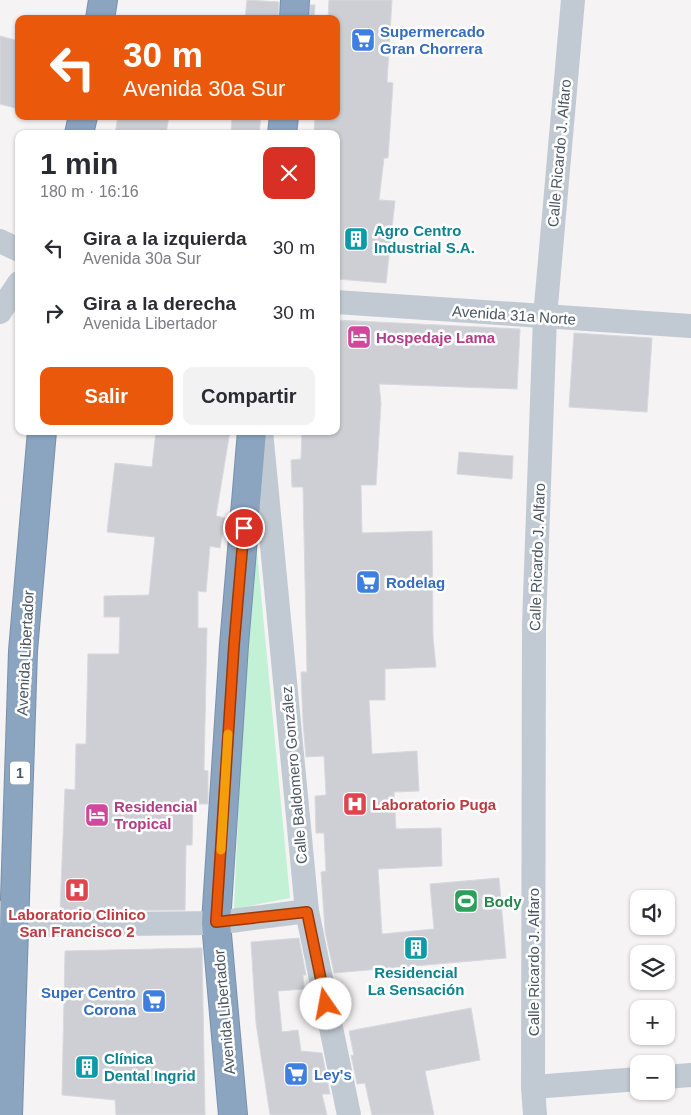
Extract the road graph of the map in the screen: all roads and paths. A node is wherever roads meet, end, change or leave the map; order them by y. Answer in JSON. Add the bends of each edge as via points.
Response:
{"nodes":[{"id":1,"x":103,"y":0,"type":"edge"},
{"id":2,"x":296,"y":0,"type":"edge"},
{"id":3,"x":573,"y":0,"type":"edge"},
{"id":4,"x":101,"y":15,"type":"edge"},
{"id":5,"x":294,"y":15,"type":"edge"},
{"id":6,"x":0,"y":241,"type":"edge"},
{"id":7,"x":15,"y":248,"type":"edge"},
{"id":8,"x":15,"y":288,"type":"edge"},
{"id":9,"x":340,"y":302,"type":"edge"},
{"id":10,"x":0,"y":312,"type":"edge"},
{"id":11,"x":545,"y":317,"type":"junction"},
{"id":12,"x":691,"y":326,"type":"edge"},
{"id":13,"x":42,"y":435,"type":"edge"},
{"id":14,"x":252,"y":435,"type":"edge"},
{"id":15,"x":261,"y":435,"type":"edge"},
{"id":16,"x":307,"y":912,"type":"junction"},
{"id":17,"x":8,"y":919,"type":"edge"},
{"id":18,"x":216,"y":922,"type":"junction"},
{"id":19,"x":691,"y":1075,"type":"edge"},
{"id":20,"x":675,"y":1076,"type":"edge"},
{"id":21,"x":630,"y":1080,"type":"edge"},
{"id":22,"x":533,"y":1087,"type":"junction"},
{"id":23,"x":8,"y":1115,"type":"edge"},
{"id":24,"x":233,"y":1115,"type":"edge"},
{"id":25,"x":349,"y":1115,"type":"edge"},
{"id":26,"x":535,"y":1115,"type":"edge"}],
"edges":[{"from":1,"to":4,"type":"highway"},
{"from":2,"to":5,"type":"highway"},
{"from":3,"to":11,"type":"street","name":"Calle Ricardo J. Alfaro"},
{"from":6,"to":7,"type":"street"},
{"from":8,"to":10,"type":"street"},
{"from":9,"to":11,"type":"street","name":"Avenida 31a Norte"},
{"from":11,"to":12,"type":"street","name":"Avenida 31a Norte"},
{"from":11,"to":22,"type":"street","name":"Calle Ricardo J. Alfaro","via":[[534,625]]},
{"from":13,"to":17,"type":"highway","name":"Avenida Libertador","number":"1","via":[[23,652]]},
{"from":14,"to":18,"type":"highway","name":"Avenida Libertador"},
{"from":15,"to":16,"type":"street","name":"Calle Baldomero González"},
{"from":16,"to":18,"type":"street"},
{"from":16,"to":25,"type":"street","name":"Calle Baldomero González"},
{"from":17,"to":18,"type":"street"},
{"from":17,"to":23,"type":"highway","name":"Avenida Libertador","number":"1"},
{"from":18,"to":24,"type":"highway","name":"Avenida Libertador"},
{"from":19,"to":20,"type":"street"},
{"from":21,"to":22,"type":"street"},
{"from":22,"to":26,"type":"street","name":"Calle Ricardo J. Alfaro"}]}
